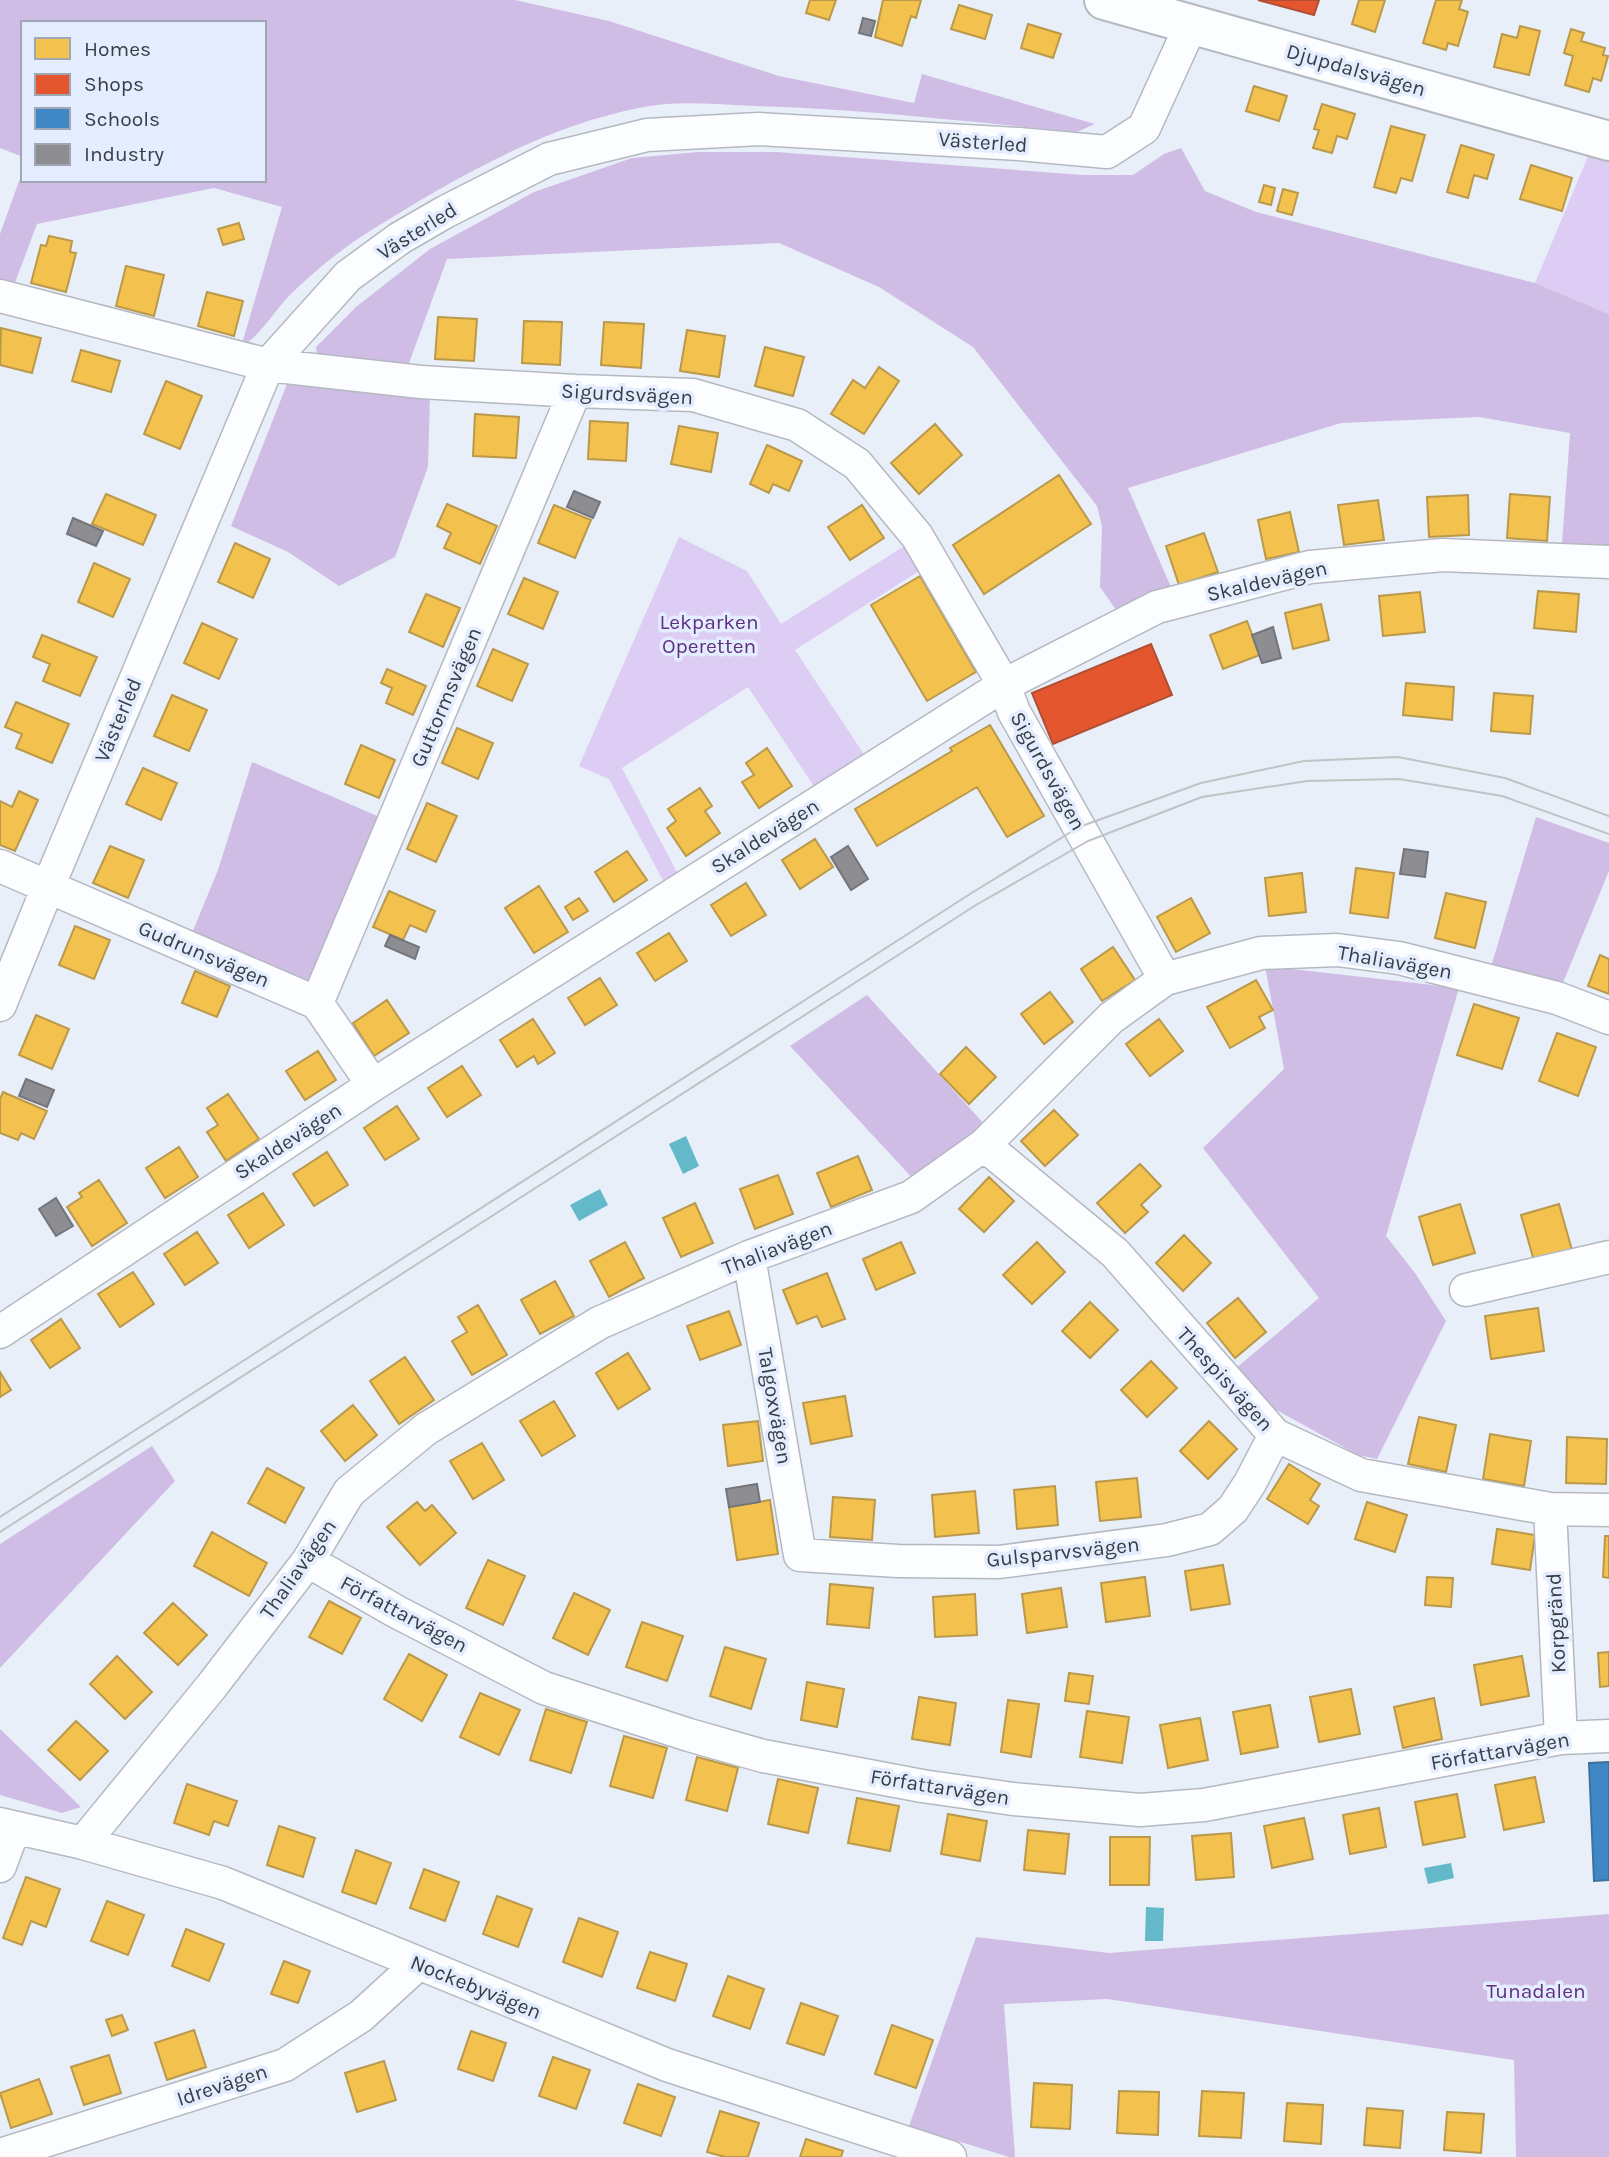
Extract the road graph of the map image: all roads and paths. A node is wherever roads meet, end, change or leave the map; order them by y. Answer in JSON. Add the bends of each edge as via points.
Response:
{"nodes":[{"id":1,"x":1104,"y":0,"type":"edge"},
{"id":2,"x":1196,"y":12,"type":"edge"},
{"id":3,"x":1609,"y":141,"type":"edge"},
{"id":4,"x":0,"y":296,"type":"edge"},
{"id":5,"x":268,"y":365,"type":"junction"},
{"id":6,"x":575,"y":391,"type":"junction"},
{"id":7,"x":1609,"y":562,"type":"edge"},
{"id":8,"x":1004,"y":685,"type":"junction"},
{"id":9,"x":0,"y":866,"type":"edge"},
{"id":10,"x":48,"y":887,"type":"junction"},
{"id":11,"x":1165,"y":979,"type":"junction"},
{"id":12,"x":317,"y":1003,"type":"junction"},
{"id":13,"x":0,"y":1005,"type":"edge"},
{"id":14,"x":1609,"y":1018,"type":"edge"},
{"id":15,"x":373,"y":1084,"type":"junction"},
{"id":16,"x":984,"y":1145,"type":"junction"},
{"id":17,"x":750,"y":1257,"type":"junction"},
{"id":18,"x":1609,"y":1257,"type":"edge"},
{"id":19,"x":1466,"y":1290,"type":"dead end"},
{"id":20,"x":0,"y":1332,"type":"edge"},
{"id":21,"x":1275,"y":1435,"type":"junction"},
{"id":22,"x":1550,"y":1509,"type":"junction"},
{"id":23,"x":1609,"y":1510,"type":"edge"},
{"id":24,"x":800,"y":1555,"type":"joint"},
{"id":25,"x":308,"y":1561,"type":"junction"},
{"id":26,"x":1609,"y":1736,"type":"edge"},
{"id":27,"x":1561,"y":1738,"type":"junction"},
{"id":28,"x":7,"y":1826,"type":"edge"},
{"id":29,"x":83,"y":1843,"type":"junction"},
{"id":30,"x":0,"y":1866,"type":"edge"},
{"id":31,"x":418,"y":1964,"type":"junction"},
{"id":32,"x":0,"y":2155,"type":"edge"},
{"id":33,"x":950,"y":2157,"type":"edge"}],
"edges":[{"from":1,"to":2,"type":"street","name":"Djupdalsvägen"},
{"from":2,"to":3,"type":"street","name":"Djupdalsvägen"},
{"from":2,"to":5,"type":"street","name":"Västerled","via":[[1144,128],[1107,152],[759,129],[647,135],[549,159],[400,238],[348,276]]},
{"from":4,"to":5,"type":"street","name":"Sigurdsvägen"},
{"from":5,"to":6,"type":"street","name":"Sigurdsvägen","via":[[421,382]]},
{"from":5,"to":10,"type":"street","name":"Västerled"},
{"from":6,"to":8,"type":"street","name":"Sigurdsvägen","via":[[693,395],[797,425],[857,464],[917,536]]},
{"from":6,"to":12,"type":"street","name":"Guttormsvägen"},
{"from":7,"to":8,"type":"street","name":"Skaldevägen","via":[[1443,555],[1310,567],[1157,607]]},
{"from":8,"to":11,"type":"street","name":"Sigurdsvägen","via":[[1014,712]]},
{"from":8,"to":15,"type":"street","name":"Skaldevägen"},
{"from":9,"to":10,"type":"street","name":"Gudrunsvägen"},
{"from":10,"to":12,"type":"street","name":"Gudrunsvägen"},
{"from":10,"to":13,"type":"street","name":"Västerled"},
{"from":11,"to":14,"type":"street","name":"Thaliavägen","via":[[1262,953],[1337,950],[1399,958],[1557,998]]},
{"from":11,"to":16,"type":"street","name":"Thaliavägen","via":[[1111,1018]]},
{"from":12,"to":15,"type":"street"},
{"from":15,"to":20,"type":"street","name":"Skaldevägen"},
{"from":16,"to":17,"type":"street","name":"Thaliavägen","via":[[911,1197]]},
{"from":16,"to":21,"type":"street","name":"Thespisvägen","via":[[1115,1253]]},
{"from":17,"to":24,"type":"street","name":"Talgoxvägen"},
{"from":17,"to":25,"type":"street","name":"Thaliavägen","via":[[599,1323],[426,1429],[349,1492]]},
{"from":18,"to":19,"type":"street"},
{"from":21,"to":22,"type":"street","name":"Thespisvägen","via":[[1361,1475]]},
{"from":21,"to":24,"type":"street","name":"Gulsparvsvägen","via":[[1233,1509],[1210,1529],[1167,1541],[999,1562]]},
{"from":22,"to":23,"type":"street","name":"Thespisvägen"},
{"from":22,"to":27,"type":"street","name":"Korpgränd"},
{"from":25,"to":27,"type":"street","name":"Författarvägen","via":[[544,1688],[763,1756],[1000,1798],[1140,1810],[1204,1805]]},
{"from":25,"to":29,"type":"street","name":"Thaliavägen"},
{"from":26,"to":27,"type":"street","name":"Författarvägen"},
{"from":28,"to":29,"type":"street","name":"Nockebyvägen"},
{"from":28,"to":30,"type":"street"},
{"from":29,"to":31,"type":"street","name":"Nockebyvägen","via":[[223,1883]]},
{"from":31,"to":32,"type":"street","name":"Idrevägen","via":[[361,2016],[285,2064]]},
{"from":31,"to":33,"type":"street","name":"Nockebyvägen","via":[[667,2065]]}]}
